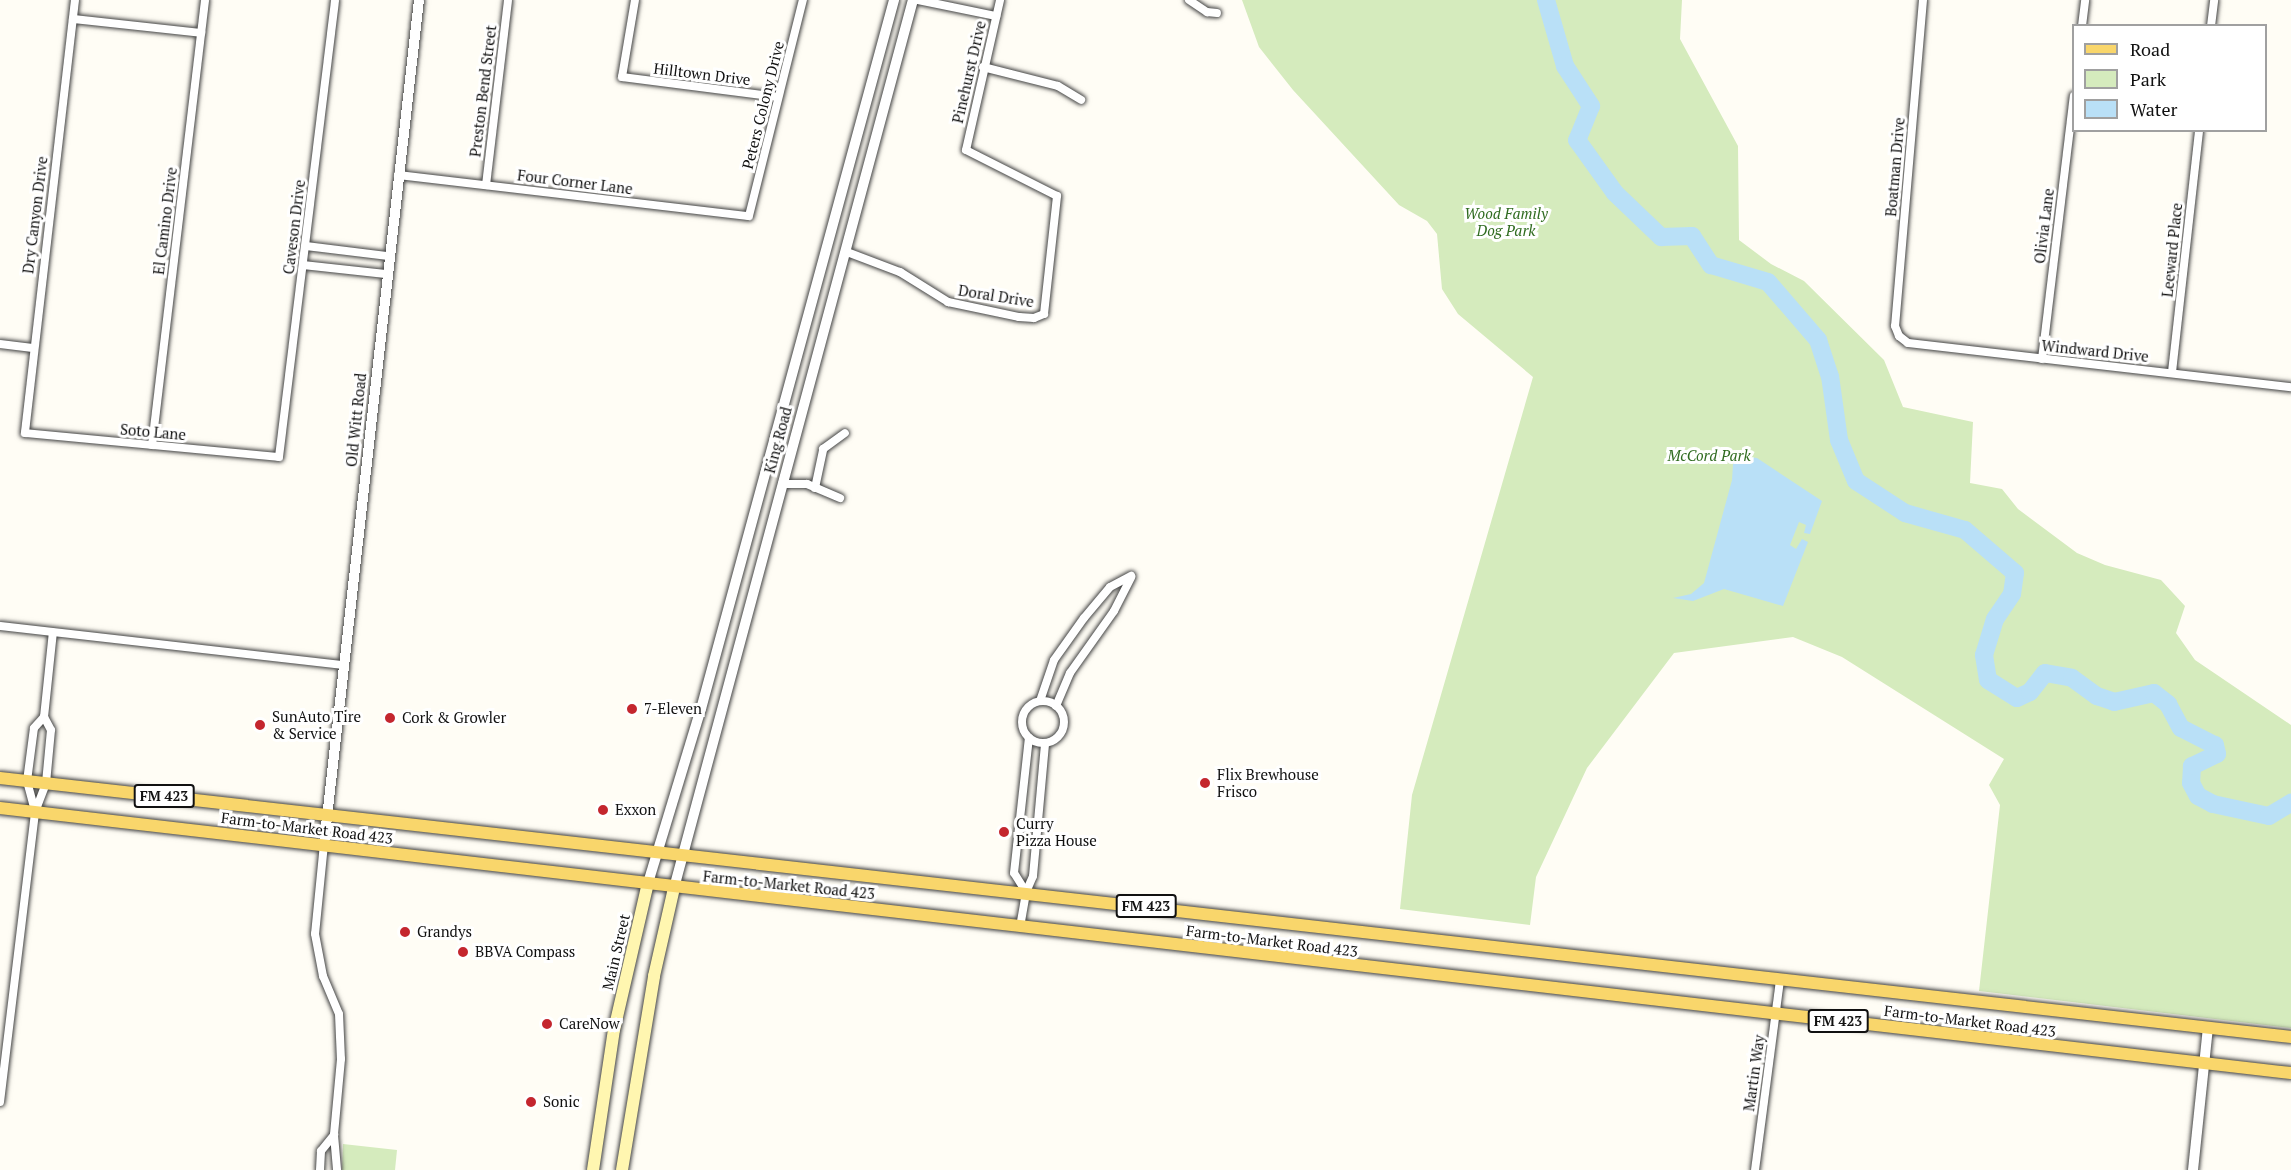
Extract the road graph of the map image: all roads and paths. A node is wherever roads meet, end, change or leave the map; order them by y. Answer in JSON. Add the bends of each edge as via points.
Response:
{"nodes":[{"id":1,"x":75,"y":0,"type":"edge"},
{"id":2,"x":205,"y":0,"type":"edge"},
{"id":3,"x":335,"y":0,"type":"edge"},
{"id":4,"x":419,"y":0,"type":"edge"},
{"id":5,"x":508,"y":0,"type":"edge"},
{"id":6,"x":635,"y":0,"type":"edge"},
{"id":7,"x":803,"y":0,"type":"edge"},
{"id":8,"x":894,"y":0,"type":"edge"},
{"id":9,"x":915,"y":0,"type":"edge"},
{"id":10,"x":998,"y":0,"type":"edge"},
{"id":11,"x":1190,"y":0,"type":"edge"},
{"id":12,"x":1923,"y":0,"type":"edge"},
{"id":13,"x":2085,"y":0,"type":"edge"},
{"id":14,"x":2214,"y":0,"type":"edge"},
{"id":15,"x":1217,"y":13,"type":"dead end"},
{"id":16,"x":996,"y":16,"type":"junction"},
{"id":17,"x":73,"y":19,"type":"junction"},
{"id":18,"x":2082,"y":24,"type":"edge"},
{"id":19,"x":2211,"y":24,"type":"edge"},
{"id":20,"x":201,"y":33,"type":"junction"},
{"id":21,"x":983,"y":67,"type":"junction"},
{"id":22,"x":778,"y":97,"type":"junction"},
{"id":23,"x":1081,"y":100,"type":"dead end"},
{"id":24,"x":2072,"y":104,"type":"edge"},
{"id":25,"x":2199,"y":132,"type":"edge"},
{"id":26,"x":398,"y":175,"type":"junction"},
{"id":27,"x":486,"y":185,"type":"junction"},
{"id":28,"x":749,"y":216,"type":"joint"},
{"id":29,"x":306,"y":246,"type":"junction"},
{"id":30,"x":828,"y":247,"type":"junction"},
{"id":31,"x":847,"y":252,"type":"junction"},
{"id":32,"x":388,"y":256,"type":"junction"},
{"id":33,"x":303,"y":265,"type":"junction"},
{"id":34,"x":386,"y":274,"type":"junction"},
{"id":35,"x":1044,"y":314,"type":"joint"},
{"id":36,"x":1899,"y":336,"type":"joint"},
{"id":37,"x":0,"y":344,"type":"edge"},
{"id":38,"x":33,"y":348,"type":"junction"},
{"id":39,"x":2042,"y":359,"type":"junction"},
{"id":40,"x":2172,"y":372,"type":"junction"},
{"id":41,"x":2291,"y":387,"type":"edge"},
{"id":42,"x":25,"y":433,"type":"joint"},
{"id":43,"x":845,"y":433,"type":"dead end"},
{"id":44,"x":152,"y":445,"type":"junction"},
{"id":45,"x":279,"y":457,"type":"joint"},
{"id":46,"x":763,"y":479,"type":"junction"},
{"id":47,"x":782,"y":484,"type":"junction"},
{"id":48,"x":815,"y":488,"type":"junction"},
{"id":49,"x":840,"y":498,"type":"dead end"},
{"id":50,"x":0,"y":626,"type":"edge"},
{"id":51,"x":53,"y":632,"type":"junction"},
{"id":52,"x":342,"y":665,"type":"junction"},
{"id":53,"x":1041,"y":701,"type":"junction"},
{"id":54,"x":1056,"y":705,"type":"junction"},
{"id":55,"x":701,"y":709,"type":"junction"},
{"id":56,"x":721,"y":713,"type":"junction"},
{"id":57,"x":44,"y":717,"type":"junction"},
{"id":58,"x":1029,"y":738,"type":"junction"},
{"id":59,"x":1045,"y":744,"type":"junction"},
{"id":60,"x":0,"y":778,"type":"edge"},
{"id":61,"x":27,"y":781,"type":"junction"},
{"id":62,"x":46,"y":783,"type":"junction"},
{"id":63,"x":0,"y":808,"type":"edge"},
{"id":64,"x":35,"y":812,"type":"junction"},
{"id":65,"x":327,"y":815,"type":"junction"},
{"id":66,"x":324,"y":844,"type":"junction"},
{"id":67,"x":658,"y":855,"type":"junction"},
{"id":68,"x":682,"y":857,"type":"junction"},
{"id":69,"x":648,"y":883,"type":"junction"},
{"id":70,"x":674,"y":888,"type":"junction"},
{"id":71,"x":1026,"y":892,"type":"junction"},
{"id":72,"x":1020,"y":927,"type":"junction"},
{"id":73,"x":1780,"y":979,"type":"junction"},
{"id":74,"x":1776,"y":1014,"type":"junction"},
{"id":75,"x":2208,"y":1028,"type":"junction"},
{"id":76,"x":2291,"y":1037,"type":"edge"},
{"id":77,"x":2203,"y":1063,"type":"junction"},
{"id":78,"x":2291,"y":1073,"type":"edge"},
{"id":79,"x":0,"y":1102,"type":"edge"},
{"id":80,"x":334,"y":1135,"type":"junction"},
{"id":81,"x":320,"y":1170,"type":"edge"},
{"id":82,"x":337,"y":1170,"type":"edge"},
{"id":83,"x":593,"y":1170,"type":"edge"},
{"id":84,"x":622,"y":1170,"type":"edge"},
{"id":85,"x":1755,"y":1170,"type":"edge"},
{"id":86,"x":2193,"y":1170,"type":"edge"}],
"edges":[{"from":1,"to":17,"type":"street","name":"Dry Canyon Drive"},
{"from":2,"to":20,"type":"street","name":"El Camino Drive"},
{"from":3,"to":29,"type":"street","name":"Caveson Drive"},
{"from":4,"to":26,"type":"street","name":"Old Witt Road"},
{"from":5,"to":27,"type":"street","name":"Preston Bend Street"},
{"from":6,"to":22,"type":"street","name":"Hilltown Drive","via":[[622,77]]},
{"from":7,"to":22,"type":"street","name":"Peters Colony Drive"},
{"from":8,"to":30,"type":"street","name":"King Road"},
{"from":9,"to":16,"type":"street"},
{"from":9,"to":31,"type":"street","name":"King Road"},
{"from":10,"to":16,"type":"street","name":"Pinehurst Drive"},
{"from":11,"to":15,"type":"street","via":[[1207,12]]},
{"from":12,"to":36,"type":"street","name":"Boatman Drive","via":[[1895,326]]},
{"from":13,"to":18,"type":"street"},
{"from":14,"to":19,"type":"street"},
{"from":16,"to":21,"type":"street","name":"Pinehurst Drive"},
{"from":17,"to":20,"type":"street"},
{"from":17,"to":38,"type":"street","name":"Dry Canyon Drive"},
{"from":20,"to":44,"type":"street","name":"El Camino Drive"},
{"from":21,"to":23,"type":"street","via":[[1058,86]]},
{"from":21,"to":35,"type":"street","name":"Pinehurst Drive","via":[[966,150],[1057,196]]},
{"from":22,"to":28,"type":"street","name":"Peters Colony Drive"},
{"from":24,"to":39,"type":"street","name":"Olivia Lane"},
{"from":25,"to":40,"type":"street","name":"Leeward Place"},
{"from":26,"to":27,"type":"street","name":"Four Corner Lane"},
{"from":26,"to":32,"type":"street","name":"Old Witt Road"},
{"from":27,"to":28,"type":"street","name":"Four Corner Lane"},
{"from":29,"to":32,"type":"street"},
{"from":29,"to":33,"type":"street","name":"Caveson Drive"},
{"from":30,"to":31,"type":"street"},
{"from":30,"to":46,"type":"street","name":"King Road"},
{"from":31,"to":35,"type":"street","name":"Doral Drive","via":[[900,272],[948,303],[1034,318]]},
{"from":31,"to":47,"type":"street","name":"King Road"},
{"from":32,"to":34,"type":"street","name":"Old Witt Road"},
{"from":33,"to":34,"type":"street"},
{"from":33,"to":45,"type":"street","name":"Caveson Drive"},
{"from":34,"to":52,"type":"street","name":"Old Witt Road"},
{"from":36,"to":39,"type":"street","name":"Windward Drive","via":[[1908,343]]},
{"from":37,"to":38,"type":"street"},
{"from":38,"to":42,"type":"street","name":"Dry Canyon Drive"},
{"from":39,"to":40,"type":"street","name":"Windward Drive"},
{"from":40,"to":41,"type":"street","name":"Windward Drive"},
{"from":42,"to":44,"type":"street","name":"Soto Lane"},
{"from":43,"to":48,"type":"street","via":[[823,449]]},
{"from":44,"to":45,"type":"street","name":"Soto Lane"},
{"from":46,"to":47,"type":"street"},
{"from":46,"to":55,"type":"street","name":"King Road"},
{"from":47,"to":48,"type":"street"},
{"from":47,"to":56,"type":"street","name":"King Road"},
{"from":48,"to":49,"type":"street"},
{"from":50,"to":51,"type":"street"},
{"from":51,"to":52,"type":"street"},
{"from":51,"to":57,"type":"street"},
{"from":52,"to":65,"type":"street","name":"Old Witt Road"},
{"from":53,"to":54,"type":"street"},
{"from":53,"to":54,"type":"street","via":[[1054,660],[1084,618],[1110,587],[1131,576],[1114,611],[1070,673]]},
{"from":53,"to":58,"type":"street","via":[[1024,714],[1022,727]]},
{"from":54,"to":59,"type":"street","via":[[1064,717],[1062,732]]},
{"from":55,"to":56,"type":"street"},
{"from":55,"to":67,"type":"street","name":"King Road"},
{"from":56,"to":68,"type":"street","name":"King Road"},
{"from":57,"to":61,"type":"street","via":[[34,728]]},
{"from":57,"to":62,"type":"street","via":[[51,730]]},
{"from":58,"to":59,"type":"street"},
{"from":58,"to":71,"type":"street","via":[[1014,873]]},
{"from":59,"to":71,"type":"street","via":[[1033,876]]},
{"from":60,"to":61,"type":"main road","name":"Farm-to-Market Road 423","number":"FM 423"},
{"from":61,"to":62,"type":"main road","name":"Farm-to-Market Road 423","number":"FM 423"},
{"from":61,"to":64,"type":"street"},
{"from":62,"to":64,"type":"street"},
{"from":62,"to":65,"type":"main road","name":"Farm-to-Market Road 423","number":"FM 423"},
{"from":63,"to":64,"type":"main road","name":"Farm-to-Market Road 423","number":"FM 423"},
{"from":64,"to":66,"type":"main road","name":"Farm-to-Market Road 423","number":"FM 423"},
{"from":64,"to":79,"type":"street"},
{"from":65,"to":66,"type":"street","name":"Old Witt Road"},
{"from":65,"to":67,"type":"main road","name":"Farm-to-Market Road 423","number":"FM 423"},
{"from":66,"to":69,"type":"main road","name":"Farm-to-Market Road 423","number":"FM 423"},
{"from":66,"to":80,"type":"street","via":[[315,934],[323,976],[339,1014],[341,1059]]},
{"from":67,"to":68,"type":"main road","name":"Farm-to-Market Road 423","number":"FM 423"},
{"from":67,"to":69,"type":"street","name":"King Road"},
{"from":68,"to":70,"type":"street","name":"King Road"},
{"from":68,"to":71,"type":"main road","name":"Farm-to-Market Road 423","number":"FM 423"},
{"from":69,"to":70,"type":"main road","name":"Farm-to-Market Road 423","number":"FM 423"},
{"from":69,"to":83,"type":"main road","name":"Main Street","via":[[614,1030]]},
{"from":70,"to":72,"type":"main road","name":"Farm-to-Market Road 423","number":"FM 423"},
{"from":70,"to":84,"type":"main road","via":[[654,976]]},
{"from":71,"to":72,"type":"street"},
{"from":71,"to":73,"type":"main road","name":"Farm-to-Market Road 423","number":"FM 423"},
{"from":72,"to":74,"type":"main road","name":"Farm-to-Market Road 423","number":"FM 423"},
{"from":73,"to":74,"type":"street","name":"Martin Way"},
{"from":73,"to":75,"type":"main road","name":"Farm-to-Market Road 423","number":"FM 423"},
{"from":74,"to":77,"type":"main road","name":"Farm-to-Market Road 423","number":"FM 423"},
{"from":74,"to":85,"type":"street","name":"Martin Way"},
{"from":75,"to":76,"type":"main road","name":"Farm-to-Market Road 423","number":"FM 423"},
{"from":75,"to":77,"type":"street"},
{"from":77,"to":78,"type":"main road","name":"Farm-to-Market Road 423","number":"FM 423"},
{"from":77,"to":86,"type":"street"},
{"from":80,"to":81,"type":"street","via":[[321,1151]]},
{"from":80,"to":82,"type":"street"}]}
